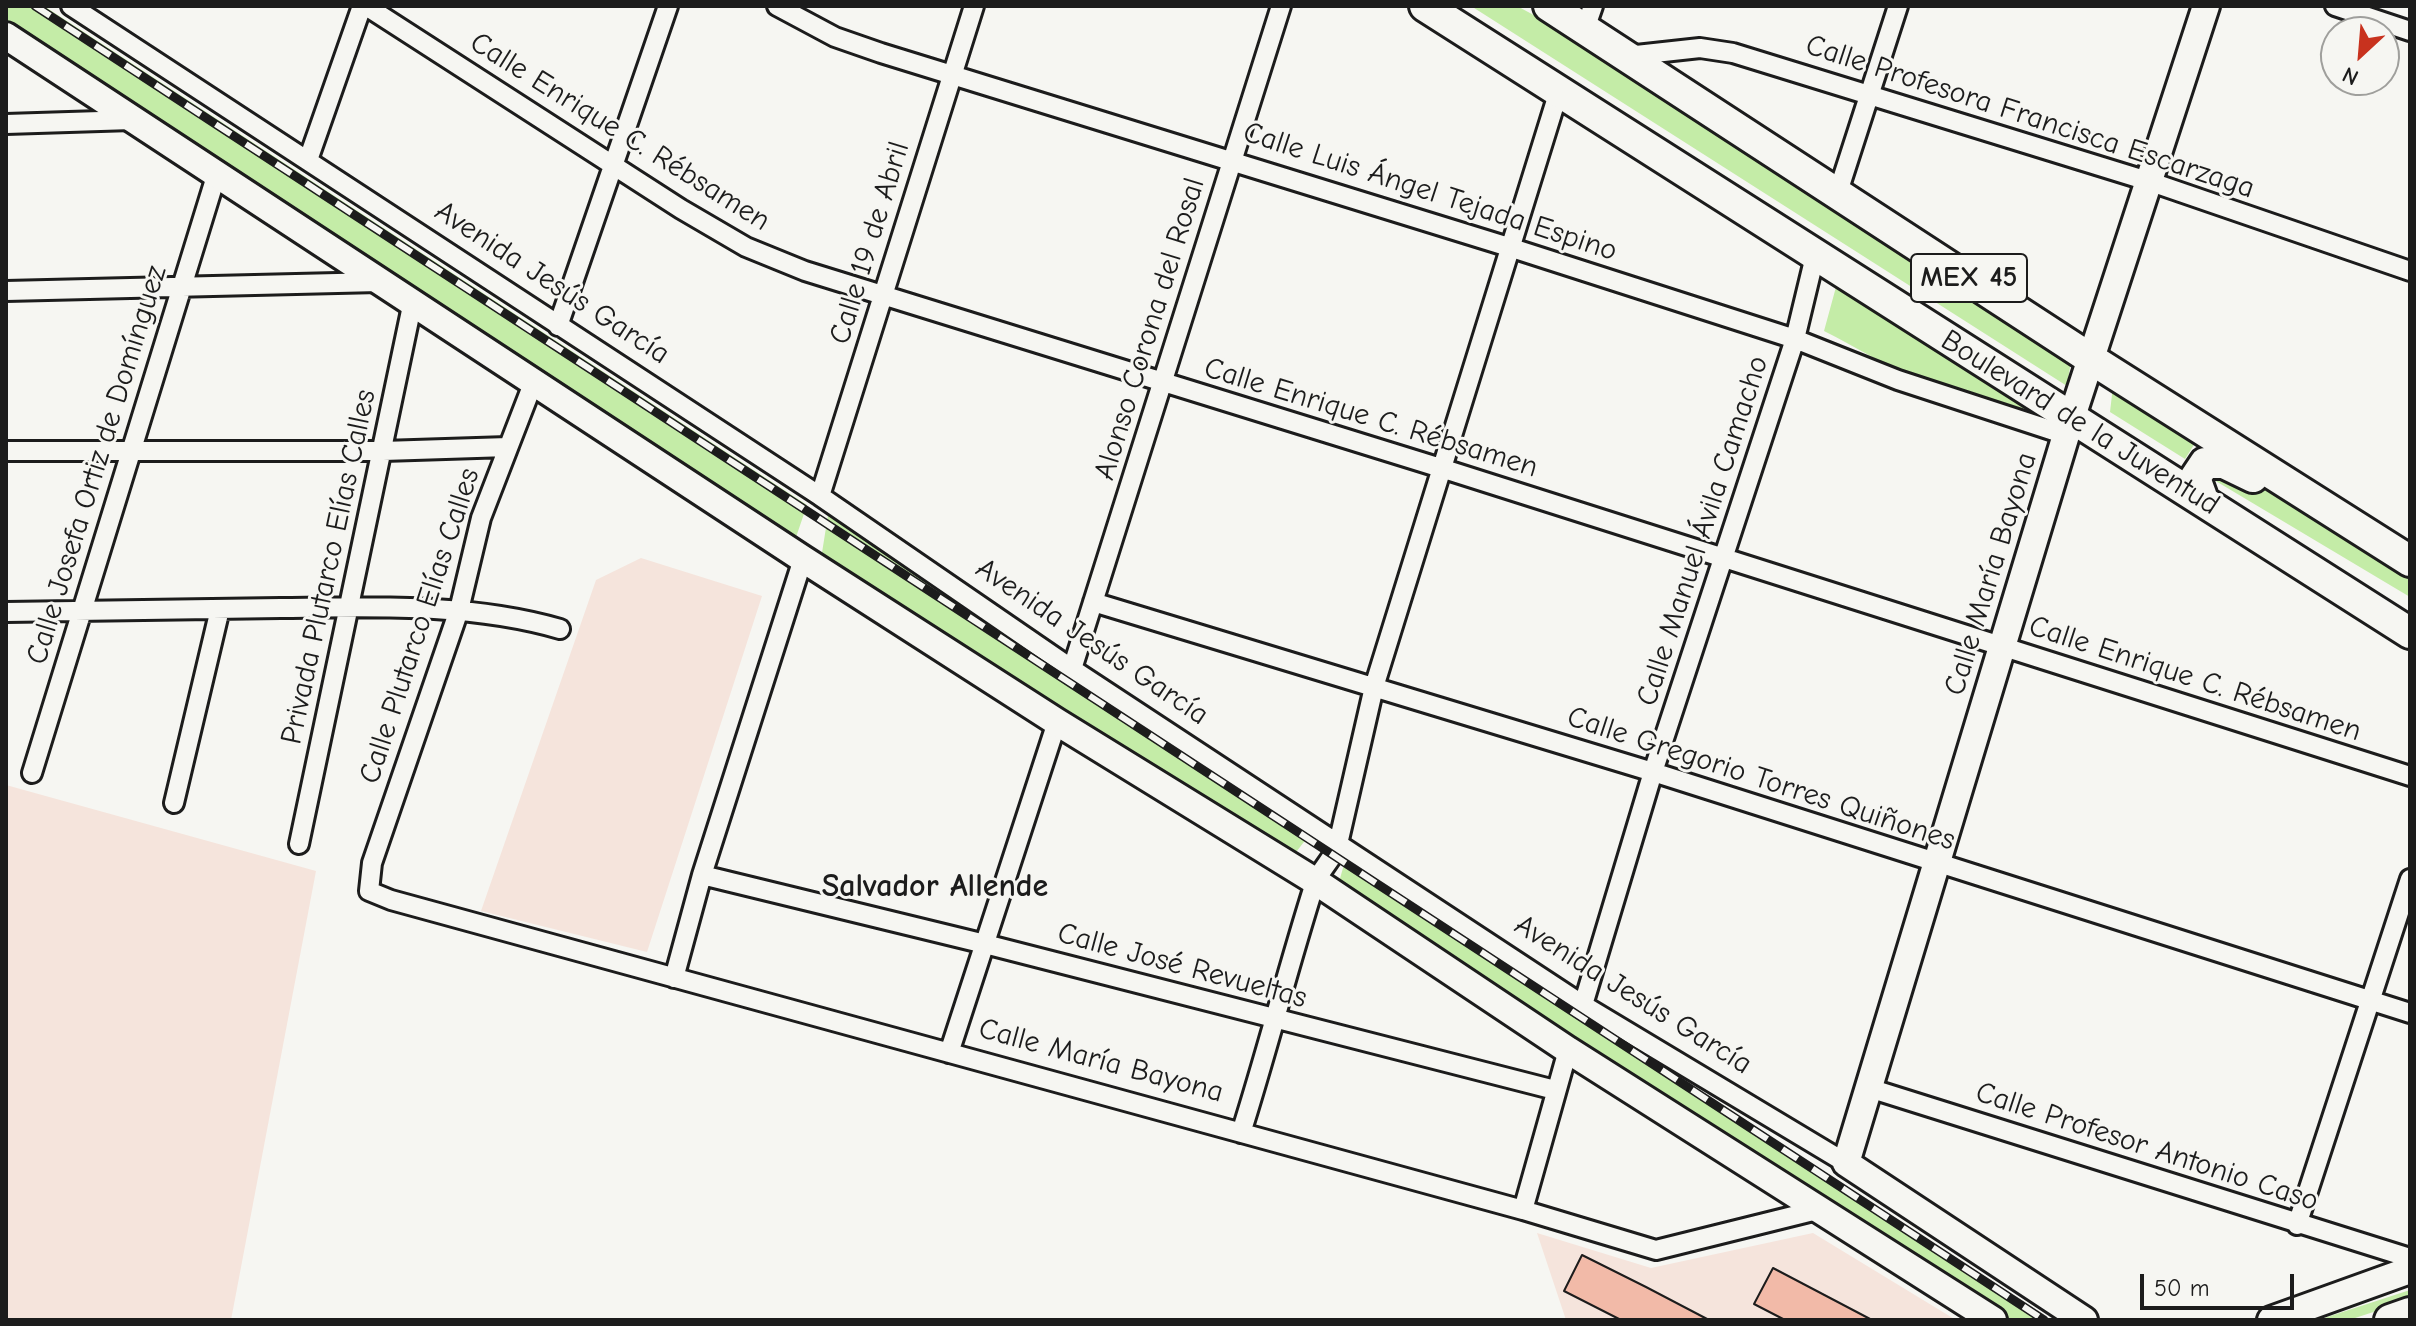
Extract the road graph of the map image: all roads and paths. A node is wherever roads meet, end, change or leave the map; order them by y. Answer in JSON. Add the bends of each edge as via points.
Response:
{"nodes":[{"id":1,"x":71,"y":6,"type":"edge"},
{"id":2,"x":364,"y":6,"type":"edge"},
{"id":3,"x":668,"y":6,"type":"edge"},
{"id":4,"x":777,"y":6,"type":"edge"},
{"id":5,"x":974,"y":6,"type":"edge"},
{"id":6,"x":1281,"y":6,"type":"edge"},
{"id":7,"x":1425,"y":6,"type":"edge"},
{"id":8,"x":1549,"y":6,"type":"edge"},
{"id":9,"x":1898,"y":6,"type":"edge"},
{"id":10,"x":2206,"y":6,"type":"edge"},
{"id":11,"x":2335,"y":6,"type":"edge"},
{"id":12,"x":1589,"y":18,"type":"edge"},
{"id":13,"x":2410,"y":31,"type":"edge"},
{"id":14,"x":6,"y":36,"type":"edge"},
{"id":15,"x":1627,"y":56,"type":"junction"},
{"id":16,"x":953,"y":74,"type":"junction"},
{"id":17,"x":1558,"y":94,"type":"junction"},
{"id":18,"x":1871,"y":94,"type":"junction"},
{"id":19,"x":132,"y":120,"type":"junction"},
{"id":20,"x":6,"y":124,"type":"edge"},
{"id":21,"x":1233,"y":159,"type":"junction"},
{"id":22,"x":308,"y":160,"type":"junction"},
{"id":23,"x":614,"y":163,"type":"junction"},
{"id":24,"x":217,"y":173,"type":"junction"},
{"id":25,"x":2151,"y":182,"type":"junction"},
{"id":26,"x":1838,"y":192,"type":"junction"},
{"id":27,"x":1512,"y":248,"type":"junction"},
{"id":28,"x":1815,"y":256,"type":"junction"},
{"id":29,"x":2410,"y":271,"type":"edge"},
{"id":30,"x":382,"y":281,"type":"junction"},
{"id":31,"x":180,"y":289,"type":"junction"},
{"id":32,"x":6,"y":291,"type":"edge"},
{"id":33,"x":883,"y":297,"type":"junction"},
{"id":34,"x":413,"y":301,"type":"junction"},
{"id":35,"x":558,"y":326,"type":"junction"},
{"id":36,"x":1795,"y":339,"type":"junction"},
{"id":37,"x":2091,"y":359,"type":"junction"},
{"id":38,"x":534,"y":381,"type":"junction"},
{"id":39,"x":1162,"y":382,"type":"junction"},
{"id":40,"x":2069,"y":427,"type":"junction"},
{"id":41,"x":508,"y":447,"type":"junction"},
{"id":42,"x":132,"y":450,"type":"junction"},
{"id":43,"x":6,"y":451,"type":"edge"},
{"id":44,"x":383,"y":451,"type":"junction"},
{"id":45,"x":1444,"y":469,"type":"junction"},
{"id":46,"x":820,"y":496,"type":"junction"},
{"id":47,"x":2203,"y":500,"type":"junction"},
{"id":48,"x":2400,"y":554,"type":"edge"},
{"id":49,"x":803,"y":559,"type":"junction"},
{"id":50,"x":1726,"y":559,"type":"junction"},
{"id":51,"x":1093,"y":602,"type":"junction"},
{"id":52,"x":351,"y":607,"type":"junction"},
{"id":53,"x":220,"y":609,"type":"junction"},
{"id":54,"x":459,"y":610,"type":"junction"},
{"id":55,"x":6,"y":612,"type":"edge"},
{"id":56,"x":82,"y":612,"type":"junction"},
{"id":57,"x":560,"y":629,"type":"dead end"},
{"id":58,"x":2410,"y":633,"type":"edge"},
{"id":59,"x":2002,"y":647,"type":"junction"},
{"id":60,"x":1072,"y":669,"type":"junction"},
{"id":61,"x":1374,"y":687,"type":"junction"},
{"id":62,"x":1057,"y":722,"type":"junction"},
{"id":63,"x":1653,"y":772,"type":"junction"},
{"id":64,"x":32,"y":773,"type":"dead end"},
{"id":65,"x":2410,"y":776,"type":"edge"},
{"id":66,"x":174,"y":803,"type":"dead end"},
{"id":67,"x":299,"y":844,"type":"dead end"},
{"id":68,"x":1338,"y":844,"type":"junction"},
{"id":69,"x":1936,"y":865,"type":"junction"},
{"id":70,"x":702,"y":875,"type":"junction"},
{"id":71,"x":2410,"y":879,"type":"edge"},
{"id":72,"x":1315,"y":881,"type":"junction"},
{"id":73,"x":369,"y":891,"type":"joint"},
{"id":74,"x":985,"y":944,"type":"junction"},
{"id":75,"x":674,"y":978,"type":"junction"},
{"id":76,"x":2371,"y":1000,"type":"junction"},
{"id":77,"x":1583,"y":1005,"type":"junction"},
{"id":78,"x":2410,"y":1013,"type":"edge"},
{"id":79,"x":1277,"y":1020,"type":"junction"},
{"id":80,"x":1568,"y":1050,"type":"junction"},
{"id":81,"x":949,"y":1053,"type":"junction"},
{"id":82,"x":1869,"y":1088,"type":"junction"},
{"id":83,"x":1555,"y":1090,"type":"junction"},
{"id":84,"x":1241,"y":1133,"type":"junction"},
{"id":85,"x":1846,"y":1163,"type":"junction"},
{"id":86,"x":1523,"y":1210,"type":"junction"},
{"id":87,"x":1817,"y":1210,"type":"junction"},
{"id":88,"x":2297,"y":1225,"type":"junction"},
{"id":89,"x":2410,"y":1258,"type":"edge"},
{"id":90,"x":2410,"y":1270,"type":"edge"},
{"id":91,"x":2410,"y":1313,"type":"edge"},
{"id":92,"x":1993,"y":1320,"type":"edge"},
{"id":93,"x":2084,"y":1320,"type":"edge"},
{"id":94,"x":2271,"y":1320,"type":"edge"},
{"id":95,"x":2390,"y":1320,"type":"edge"}],
"edges":[{"from":1,"to":22,"type":"street","name":"Avenida Jesús García"},
{"from":2,"to":22,"type":"street"},
{"from":2,"to":23,"type":"street","name":"Calle Enrique C. Rébsamen"},
{"from":3,"to":23,"type":"street"},
{"from":4,"to":16,"type":"street","name":"Calle Luis Ángel Tejada Espino","via":[[835,37]]},
{"from":5,"to":16,"type":"street","name":"Calle 19 de Abril"},
{"from":6,"to":21,"type":"street","name":"Alonso Corona del Rosal"},
{"from":7,"to":17,"type":"main road","name":"Boulevard de la Juventud","number":"MEX 45"},
{"from":8,"to":12,"type":"main road","name":"Boulevard de la Juventud","number":"MEX 45"},
{"from":9,"to":18,"type":"street"},
{"from":10,"to":25,"type":"street","name":"Calle María Bayona"},
{"from":11,"to":13,"type":"street"},
{"from":12,"to":15,"type":"main road","name":"Boulevard de la Juventud","number":"MEX 45"},
{"from":14,"to":19,"type":"street"},
{"from":15,"to":18,"type":"street","name":"Calle Profesora Francisca Escarzaga","via":[[1700,48],[1733,53]]},
{"from":15,"to":26,"type":"main road","name":"Boulevard de la Juventud","number":"MEX 45"},
{"from":16,"to":21,"type":"street","name":"Calle Luis Ángel Tejada Espino"},
{"from":16,"to":33,"type":"street","name":"Calle 19 de Abril"},
{"from":17,"to":27,"type":"street"},
{"from":17,"to":28,"type":"main road","name":"Boulevard de la Juventud","number":"MEX 45"},
{"from":18,"to":25,"type":"street","name":"Calle Profesora Francisca Escarzaga"},
{"from":18,"to":26,"type":"street"},
{"from":19,"to":20,"type":"street"},
{"from":19,"to":24,"type":"street"},
{"from":21,"to":27,"type":"street","name":"Calle Luis Ángel Tejada Espino"},
{"from":21,"to":39,"type":"street","name":"Alonso Corona del Rosal"},
{"from":22,"to":35,"type":"street","name":"Avenida Jesús García"},
{"from":23,"to":33,"type":"street","name":"Calle Enrique C. Rébsamen","via":[[746,247]]},
{"from":23,"to":35,"type":"street"},
{"from":24,"to":30,"type":"street"},
{"from":24,"to":31,"type":"street","name":"Calle Josefa Ortiz de Domínguez"},
{"from":25,"to":29,"type":"street","name":"Calle Profesora Francisca Escarzaga"},
{"from":25,"to":37,"type":"street","name":"Calle María Bayona"},
{"from":26,"to":37,"type":"main road","name":"Boulevard de la Juventud","number":"MEX 45"},
{"from":27,"to":36,"type":"street","name":"Calle Luis Ángel Tejada Espino"},
{"from":27,"to":45,"type":"street"},
{"from":28,"to":36,"type":"street","name":"Calle Manuel Ávila Camacho"},
{"from":28,"to":40,"type":"main road","name":"Boulevard de la Juventud","number":"MEX 45"},
{"from":30,"to":31,"type":"street"},
{"from":30,"to":34,"type":"street"},
{"from":31,"to":32,"type":"street"},
{"from":31,"to":42,"type":"street","name":"Calle Josefa Ortiz de Domínguez"},
{"from":33,"to":39,"type":"street","name":"Calle Enrique C. Rébsamen"},
{"from":33,"to":46,"type":"street","name":"Calle 19 de Abril"},
{"from":34,"to":38,"type":"street"},
{"from":34,"to":44,"type":"street","name":"Privada Plutarco Elías Calles"},
{"from":35,"to":46,"type":"street","name":"Avenida Jesús García"},
{"from":36,"to":40,"type":"street","name":"Calle Luis Ángel Tejada Espino","via":[[1898,380]]},
{"from":36,"to":50,"type":"street","name":"Calle Manuel Ávila Camacho"},
{"from":37,"to":40,"type":"street","name":"Calle María Bayona"},
{"from":37,"to":48,"type":"main road","name":"Boulevard de la Juventud","number":"MEX 45"},
{"from":38,"to":41,"type":"street","name":"Calle Plutarco Elías Calles"},
{"from":38,"to":49,"type":"street"},
{"from":39,"to":45,"type":"street","name":"Calle Enrique C. Rébsamen"},
{"from":39,"to":51,"type":"street","name":"Alonso Corona del Rosal"},
{"from":40,"to":47,"type":"main road","name":"Boulevard de la Juventud","number":"MEX 45"},
{"from":40,"to":59,"type":"street","name":"Calle María Bayona"},
{"from":41,"to":44,"type":"street"},
{"from":41,"to":54,"type":"street","name":"Calle Plutarco Elías Calles","via":[[481,518]]},
{"from":42,"to":43,"type":"street"},
{"from":42,"to":44,"type":"street"},
{"from":42,"to":56,"type":"street","name":"Calle Josefa Ortiz de Domínguez"},
{"from":44,"to":52,"type":"street","name":"Privada Plutarco Elías Calles"},
{"from":45,"to":50,"type":"street","name":"Calle Enrique C. Rébsamen"},
{"from":45,"to":61,"type":"street"},
{"from":46,"to":60,"type":"street","name":"Avenida Jesús García"},
{"from":47,"to":48,"type":"main road","via":[[2195,484],[2197,472],[2205,463],[2224,463]]},
{"from":47,"to":58,"type":"main road","name":"Boulevard de la Juventud","number":"MEX 45"},
{"from":49,"to":62,"type":"street"},
{"from":49,"to":70,"type":"street"},
{"from":50,"to":59,"type":"street","name":"Calle Enrique C. Rébsamen"},
{"from":50,"to":63,"type":"street","name":"Calle Manuel Ávila Camacho"},
{"from":51,"to":60,"type":"street","name":"Alonso Corona del Rosal"},
{"from":51,"to":61,"type":"street","name":"Calle Gregorio Torres Quiñones"},
{"from":52,"to":53,"type":"street"},
{"from":52,"to":54,"type":"street"},
{"from":52,"to":67,"type":"street","name":"Privada Plutarco Elías Calles"},
{"from":53,"to":56,"type":"street"},
{"from":53,"to":66,"type":"street"},
{"from":54,"to":57,"type":"street","via":[[503,614]]},
{"from":54,"to":73,"type":"street","name":"Calle Plutarco Elías Calles","via":[[372,863]]},
{"from":55,"to":56,"type":"street"},
{"from":56,"to":64,"type":"street","name":"Calle Josefa Ortiz de Domínguez"},
{"from":59,"to":65,"type":"street","name":"Calle Enrique C. Rébsamen"},
{"from":59,"to":69,"type":"street","name":"Calle María Bayona"},
{"from":60,"to":68,"type":"street","name":"Avenida Jesús García"},
{"from":61,"to":63,"type":"street","name":"Calle Gregorio Torres Quiñones"},
{"from":61,"to":68,"type":"street"},
{"from":62,"to":72,"type":"street"},
{"from":62,"to":74,"type":"street"},
{"from":63,"to":69,"type":"street","name":"Calle Gregorio Torres Quiñones"},
{"from":63,"to":77,"type":"street","name":"Calle Manuel Ávila Camacho"},
{"from":68,"to":72,"type":"street"},
{"from":68,"to":77,"type":"street","name":"Avenida Jesús García"},
{"from":69,"to":76,"type":"street","name":"Calle Gregorio Torres Quiñones"},
{"from":69,"to":82,"type":"street","name":"Calle María Bayona"},
{"from":70,"to":74,"type":"street","name":"Calle José Revueltas"},
{"from":70,"to":75,"type":"street"},
{"from":71,"to":76,"type":"street"},
{"from":72,"to":79,"type":"street"},
{"from":72,"to":80,"type":"street"},
{"from":73,"to":75,"type":"street","name":"Calle María Bayona"},
{"from":74,"to":79,"type":"street","name":"Calle José Revueltas"},
{"from":74,"to":81,"type":"street"},
{"from":75,"to":81,"type":"street","name":"Calle María Bayona"},
{"from":76,"to":78,"type":"street","name":"Calle Gregorio Torres Quiñones"},
{"from":76,"to":88,"type":"street"},
{"from":77,"to":85,"type":"street","name":"Avenida Jesús García"},
{"from":79,"to":83,"type":"street","name":"Calle José Revueltas"},
{"from":79,"to":84,"type":"street"},
{"from":80,"to":83,"type":"street"},
{"from":80,"to":87,"type":"street"},
{"from":81,"to":84,"type":"street","name":"Calle María Bayona"},
{"from":82,"to":85,"type":"street","name":"Calle María Bayona"},
{"from":82,"to":88,"type":"street","name":"Calle Profesor Antonio Caso"},
{"from":83,"to":86,"type":"street"},
{"from":84,"to":86,"type":"street","name":"Calle María Bayona"},
{"from":85,"to":93,"type":"street","name":"Avenida Jesús García"},
{"from":86,"to":87,"type":"street","name":"Calle María Bayona","via":[[1656,1250]]},
{"from":87,"to":92,"type":"street"},
{"from":88,"to":89,"type":"street","name":"Calle Profesor Antonio Caso"},
{"from":90,"to":94,"type":"street"},
{"from":91,"to":95,"type":"main road"}]}
